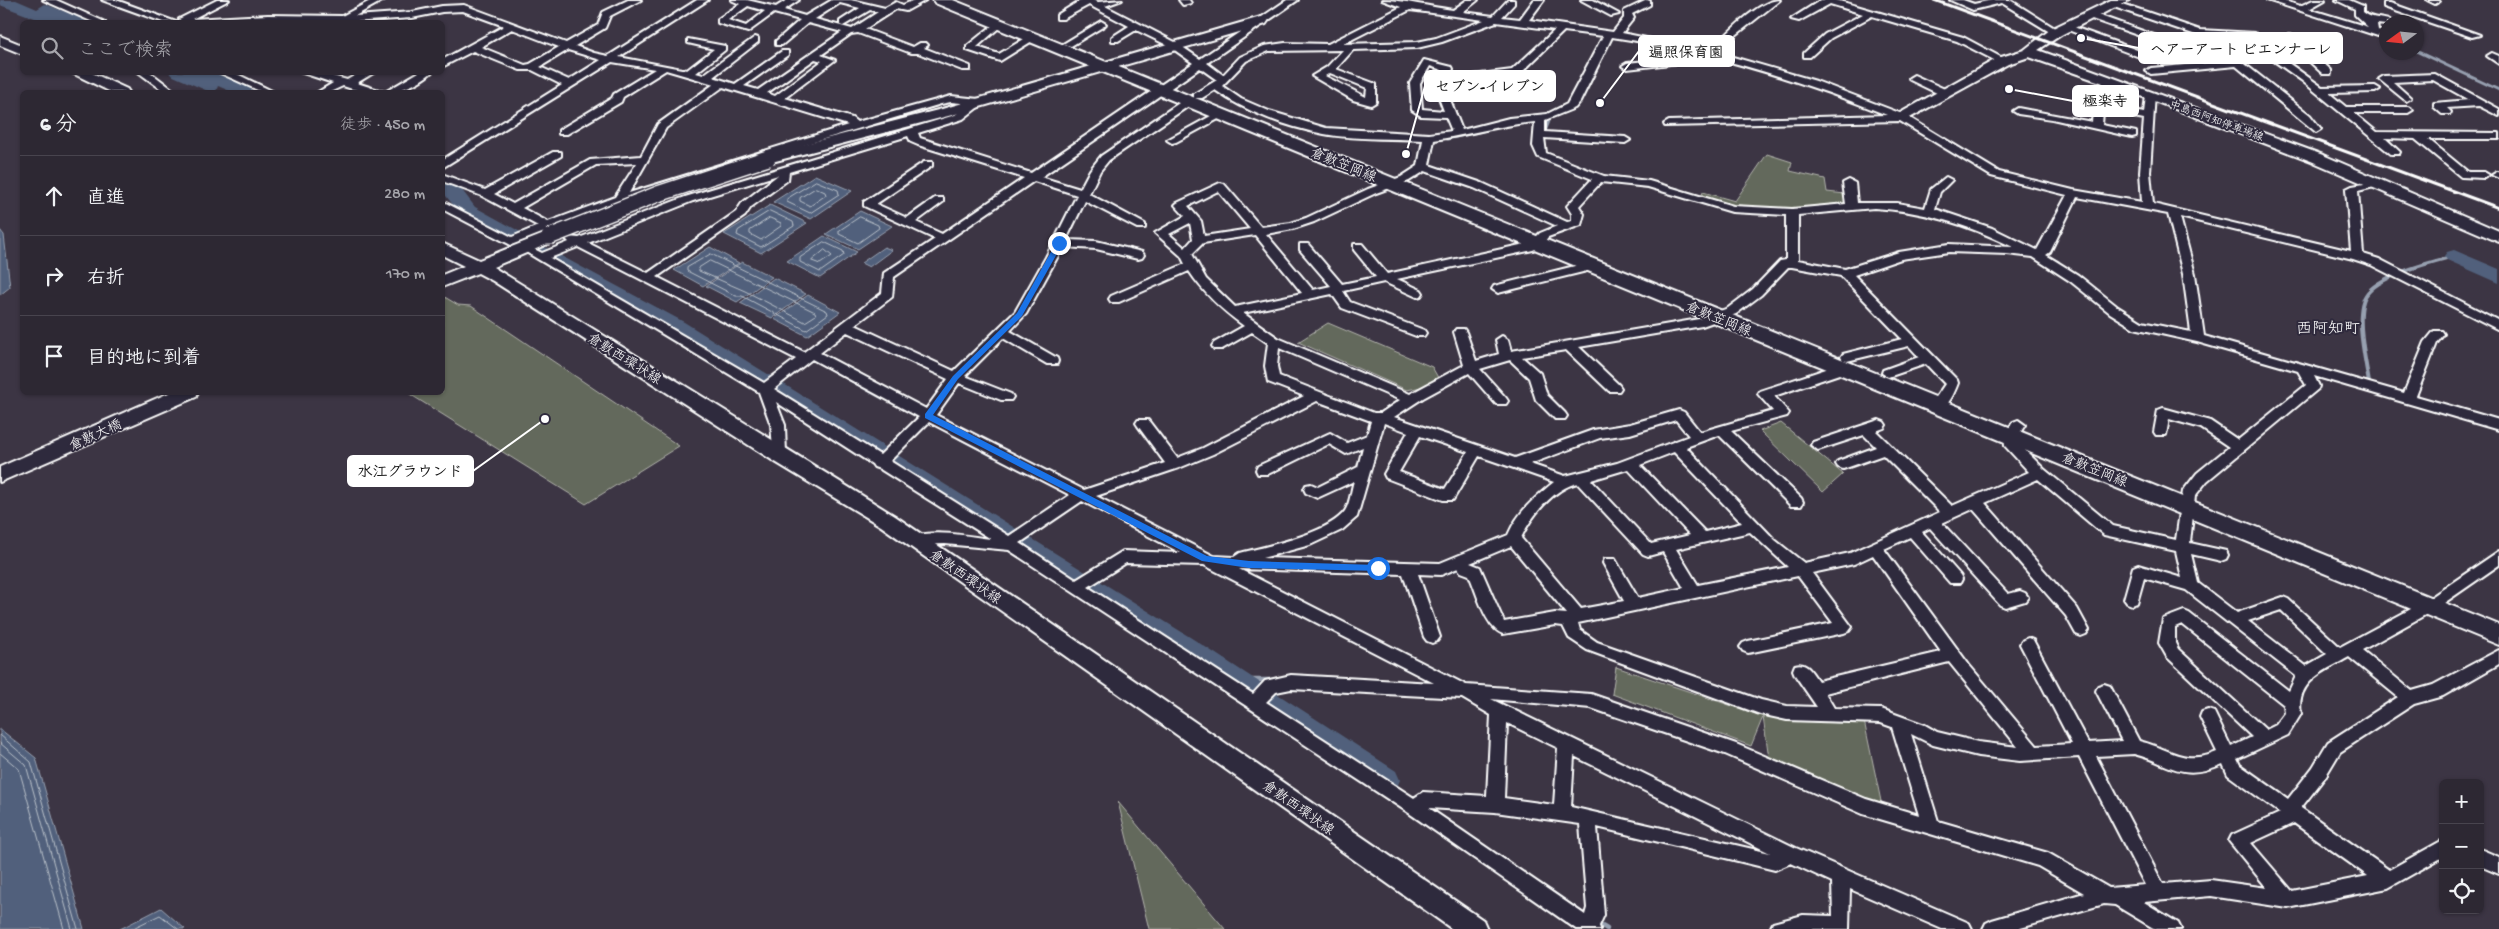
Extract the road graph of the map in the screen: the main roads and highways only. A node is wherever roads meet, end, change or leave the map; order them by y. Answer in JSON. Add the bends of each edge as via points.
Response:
{"nodes":[{"id":1,"x":940,"y":0,"type":"edge"},
{"id":2,"x":959,"y":0,"type":"edge"},
{"id":3,"x":2118,"y":2,"type":"edge"},
{"id":4,"x":1261,"y":21,"type":"road end"},
{"id":5,"x":0,"y":40,"type":"edge"},
{"id":6,"x":20,"y":49,"type":"edge"},
{"id":7,"x":2032,"y":52,"type":"junction"},
{"id":8,"x":1111,"y":66,"type":"junction"},
{"id":9,"x":84,"y":75,"type":"edge"},
{"id":10,"x":118,"y":90,"type":"edge"},
{"id":11,"x":1193,"y":98,"type":"junction"},
{"id":12,"x":1901,"y":117,"type":"road end"},
{"id":13,"x":1399,"y":182,"type":"junction"},
{"id":14,"x":2499,"y":237,"type":"edge"},
{"id":15,"x":1540,"y":239,"type":"junction"},
{"id":16,"x":445,"y":249,"type":"edge"},
{"id":17,"x":480,"y":266,"type":"junction"},
{"id":18,"x":445,"y":281,"type":"edge"},
{"id":19,"x":1845,"y":363,"type":"junction"},
{"id":20,"x":182,"y":395,"type":"edge"},
{"id":21,"x":1942,"y":401,"type":"junction"},
{"id":22,"x":0,"y":475,"type":"edge"},
{"id":23,"x":2436,"y":602,"type":"junction"},
{"id":24,"x":2499,"y":620,"type":"edge"},
{"id":25,"x":2499,"y":635,"type":"edge"},
{"id":26,"x":1474,"y":929,"type":"edge"}],
"edges":[{"from":1,"to":8,"type":"main road","name":"倉敷笠岡線"},
{"from":2,"to":8,"type":"main road","name":"倉敷笠岡線","via":[[1068,44]]},
{"from":3,"to":7,"type":"main road","via":[[2061,29],[2031,49]]},
{"from":4,"to":8,"type":"main road"},
{"from":5,"to":6,"type":"main road"},
{"from":7,"to":12,"type":"main road","via":[[2003,61]]},
{"from":7,"to":14,"type":"main road","name":"中島西阿知停車場線","via":[[2039,58],[2151,95],[2378,183]]},
{"from":8,"to":11,"type":"main road","name":"倉敷笠岡線"},
{"from":8,"to":17,"type":"main road","bridge":true,"via":[[768,158],[658,194],[544,247]]},
{"from":9,"to":10,"type":"main road"},
{"from":11,"to":13,"type":"main road","name":"倉敷笠岡線"},
{"from":11,"to":13,"type":"main road","name":"倉敷笠岡線","via":[[1220,114]]},
{"from":13,"to":15,"type":"main road","name":"倉敷笠岡線"},
{"from":15,"to":19,"type":"main road","name":"倉敷笠岡線","via":[[1732,311]]},
{"from":15,"to":19,"type":"main road","name":"倉敷笠岡線","via":[[1591,266],[1713,316]]},
{"from":16,"to":17,"type":"main road","name":"倉敷西環状線"},
{"from":17,"to":18,"type":"main road"},
{"from":17,"to":26,"type":"main road","name":"倉敷西環状線","via":[[888,521]]},
{"from":19,"to":21,"type":"main road","name":"倉敷笠岡線"},
{"from":19,"to":21,"type":"main road","name":"倉敷笠岡線","via":[[1888,373]]},
{"from":20,"to":22,"type":"main road","name":"倉敷大橋"},
{"from":21,"to":23,"type":"main road","name":"倉敷笠岡線"},
{"from":23,"to":24,"type":"main road","name":"倉敷笠岡線"},
{"from":23,"to":25,"type":"main road","name":"倉敷笠岡線"}]}
